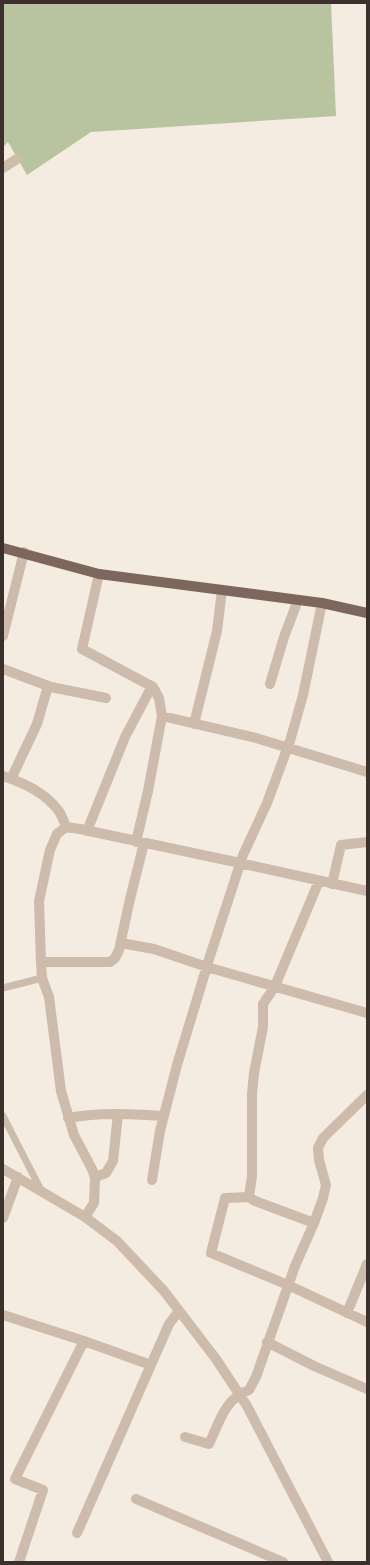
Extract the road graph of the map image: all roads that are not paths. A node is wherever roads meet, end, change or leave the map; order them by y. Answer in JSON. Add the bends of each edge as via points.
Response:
{"nodes":[{"id":1,"x":17,"y":159,"type":"dead end"},
{"id":2,"x":3,"y":168,"type":"edge"},
{"id":3,"x":3,"y":548,"type":"edge"},
{"id":4,"x":24,"y":552,"type":"junction"},
{"id":5,"x":99,"y":574,"type":"junction"},
{"id":6,"x":222,"y":590,"type":"junction"},
{"id":7,"x":298,"y":600,"type":"junction"},
{"id":8,"x":322,"y":603,"type":"junction"},
{"id":9,"x":367,"y":613,"type":"edge"},
{"id":10,"x":3,"y":636,"type":"edge"},
{"id":11,"x":3,"y":669,"type":"edge"},
{"id":12,"x":270,"y":684,"type":"dead end"},
{"id":13,"x":48,"y":686,"type":"junction"},
{"id":14,"x":152,"y":686,"type":"junction"},
{"id":15,"x":106,"y":698,"type":"dead end"},
{"id":16,"x":162,"y":716,"type":"junction"},
{"id":17,"x":194,"y":724,"type":"junction"},
{"id":18,"x":287,"y":748,"type":"junction"},
{"id":19,"x":367,"y":772,"type":"edge"},
{"id":20,"x":7,"y":778,"type":"edge"},
{"id":21,"x":66,"y":827,"type":"junction"},
{"id":22,"x":87,"y":831,"type":"junction"},
{"id":23,"x":140,"y":842,"type":"junction"},
{"id":24,"x":367,"y":842,"type":"edge"},
{"id":25,"x":240,"y":862,"type":"junction"},
{"id":26,"x":319,"y":881,"type":"junction"},
{"id":27,"x":332,"y":884,"type":"junction"},
{"id":28,"x":367,"y":891,"type":"edge"},
{"id":29,"x":121,"y":943,"type":"junction"},
{"id":30,"x":40,"y":962,"type":"junction"},
{"id":31,"x":207,"y":967,"type":"junction"},
{"id":32,"x":42,"y":978,"type":"junction"},
{"id":33,"x":275,"y":986,"type":"junction"},
{"id":34,"x":3,"y":988,"type":"edge"},
{"id":35,"x":367,"y":1013,"type":"edge"},
{"id":36,"x":367,"y":1095,"type":"edge"},
{"id":37,"x":118,"y":1114,"type":"junction"},
{"id":38,"x":3,"y":1116,"type":"edge"},
{"id":39,"x":164,"y":1116,"type":"junction"},
{"id":40,"x":68,"y":1118,"type":"junction"},
{"id":41,"x":3,"y":1169,"type":"edge"},
{"id":42,"x":18,"y":1177,"type":"junction"},
{"id":43,"x":94,"y":1177,"type":"junction"},
{"id":44,"x":152,"y":1180,"type":"dead end"},
{"id":45,"x":40,"y":1190,"type":"junction"},
{"id":46,"x":249,"y":1197,"type":"junction"},
{"id":47,"x":85,"y":1217,"type":"junction"},
{"id":48,"x":3,"y":1218,"type":"edge"},
{"id":49,"x":314,"y":1223,"type":"junction"},
{"id":50,"x":367,"y":1264,"type":"edge"},
{"id":51,"x":288,"y":1285,"type":"junction"},
{"id":52,"x":179,"y":1311,"type":"junction"},
{"id":53,"x":347,"y":1313,"type":"junction"},
{"id":54,"x":3,"y":1316,"type":"edge"},
{"id":55,"x":367,"y":1322,"type":"edge"},
{"id":56,"x":84,"y":1341,"type":"junction"},
{"id":57,"x":267,"y":1342,"type":"junction"},
{"id":58,"x":151,"y":1365,"type":"junction"},
{"id":59,"x":367,"y":1390,"type":"edge"},
{"id":60,"x":239,"y":1394,"type":"junction"},
{"id":61,"x":185,"y":1437,"type":"dead end"},
{"id":62,"x":136,"y":1499,"type":"dead end"},
{"id":63,"x":77,"y":1533,"type":"dead end"},
{"id":64,"x":19,"y":1562,"type":"edge"},
{"id":65,"x":283,"y":1562,"type":"edge"},
{"id":66,"x":328,"y":1562,"type":"edge"}],
"edges":[{"from":1,"to":2,"type":"street"},
{"from":3,"to":4,"type":"main road"},
{"from":4,"to":5,"type":"main road"},
{"from":4,"to":10,"type":"street"},
{"from":5,"to":6,"type":"main road"},
{"from":5,"to":14,"type":"street","via":[[82,649]]},
{"from":6,"to":7,"type":"main road"},
{"from":6,"to":17,"type":"street","via":[[216,631]]},
{"from":7,"to":8,"type":"main road"},
{"from":7,"to":12,"type":"street"},
{"from":8,"to":9,"type":"main road"},
{"from":8,"to":18,"type":"street","via":[[303,695]]},
{"from":11,"to":13,"type":"street"},
{"from":13,"to":15,"type":"street"},
{"from":13,"to":20,"type":"street","via":[[37,724]]},
{"from":14,"to":16,"type":"street","via":[[159,698]]},
{"from":14,"to":22,"type":"street","via":[[125,737]]},
{"from":16,"to":17,"type":"street"},
{"from":16,"to":23,"type":"street"},
{"from":17,"to":18,"type":"street"},
{"from":18,"to":19,"type":"street"},
{"from":18,"to":25,"type":"street","via":[[267,803]]},
{"from":20,"to":21,"type":"street","via":[[23,783],[44,795],[60,811]]},
{"from":21,"to":22,"type":"street"},
{"from":21,"to":30,"type":"street","via":[[57,834],[50,850],[39,901]]},
{"from":22,"to":23,"type":"street"},
{"from":23,"to":25,"type":"street"},
{"from":23,"to":29,"type":"street"},
{"from":24,"to":27,"type":"street","via":[[341,845]]},
{"from":25,"to":26,"type":"street"},
{"from":25,"to":31,"type":"street"},
{"from":26,"to":27,"type":"street"},
{"from":26,"to":33,"type":"street"},
{"from":27,"to":28,"type":"street"},
{"from":29,"to":30,"type":"street","via":[[116,958],[110,962]]},
{"from":29,"to":31,"type":"street","via":[[154,949]]},
{"from":30,"to":32,"type":"street"},
{"from":31,"to":33,"type":"street"},
{"from":31,"to":39,"type":"street"},
{"from":32,"to":34,"type":"lane"},
{"from":32,"to":40,"type":"street","via":[[49,997],[61,1091]]},
{"from":33,"to":35,"type":"street"},
{"from":33,"to":46,"type":"street","via":[[263,1004],[263,1027],[254,1073],[251,1122],[252,1176]]},
{"from":36,"to":49,"type":"street","via":[[323,1138],[318,1148],[326,1185]]},
{"from":37,"to":39,"type":"street"},
{"from":37,"to":40,"type":"street","via":[[90,1114]]},
{"from":37,"to":43,"type":"street","via":[[113,1161],[106,1173]]},
{"from":38,"to":45,"type":"lane"},
{"from":39,"to":44,"type":"street"},
{"from":40,"to":43,"type":"street"},
{"from":41,"to":42,"type":"street"},
{"from":42,"to":45,"type":"street"},
{"from":42,"to":48,"type":"street"},
{"from":43,"to":47,"type":"street","via":[[94,1203]]},
{"from":45,"to":47,"type":"street"},
{"from":46,"to":49,"type":"street"},
{"from":46,"to":51,"type":"street","via":[[225,1198],[211,1253]]},
{"from":47,"to":52,"type":"street","via":[[117,1241],[164,1291]]},
{"from":49,"to":51,"type":"street"},
{"from":50,"to":53,"type":"street"},
{"from":51,"to":53,"type":"street"},
{"from":51,"to":57,"type":"street"},
{"from":52,"to":58,"type":"street","via":[[169,1324]]},
{"from":52,"to":60,"type":"street"},
{"from":53,"to":55,"type":"street"},
{"from":54,"to":56,"type":"street"},
{"from":56,"to":58,"type":"street"},
{"from":56,"to":64,"type":"street","via":[[15,1479],[43,1490]]},
{"from":57,"to":59,"type":"street"},
{"from":57,"to":60,"type":"street","via":[[249,1390]]},
{"from":58,"to":63,"type":"street"},
{"from":60,"to":61,"type":"street","via":[[227,1406],[209,1444]]},
{"from":60,"to":66,"type":"street"},
{"from":62,"to":65,"type":"street"}]}
